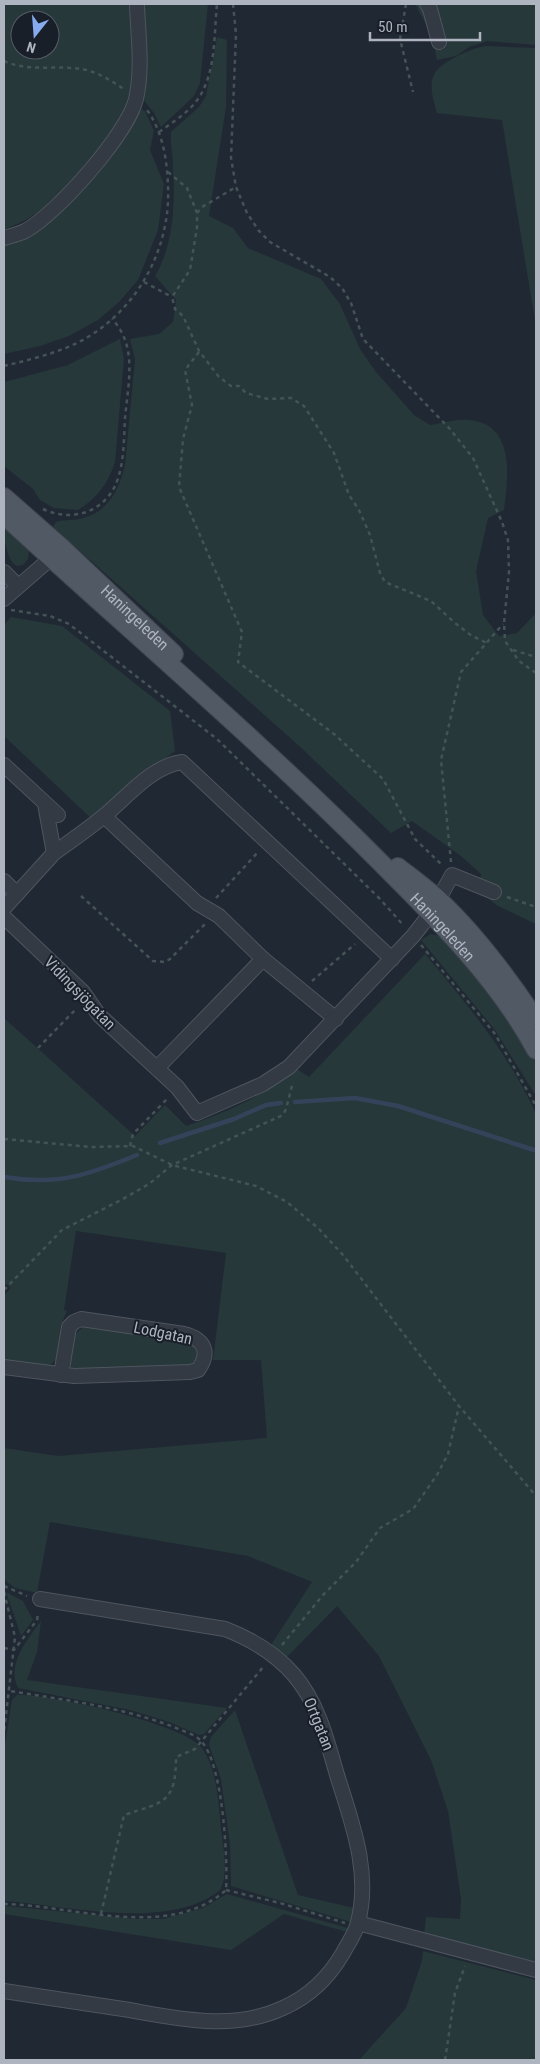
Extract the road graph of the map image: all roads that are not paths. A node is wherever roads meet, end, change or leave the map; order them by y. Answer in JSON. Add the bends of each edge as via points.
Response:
{"nodes":[{"id":1,"x":137,"y":4,"type":"edge"},
{"id":2,"x":427,"y":4,"type":"edge"},
{"id":3,"x":439,"y":42,"type":"dead end"},
{"id":4,"x":4,"y":238,"type":"edge"},
{"id":5,"x":4,"y":497,"type":"edge"},
{"id":6,"x":4,"y":515,"type":"edge"},
{"id":7,"x":57,"y":553,"type":"junction"},
{"id":8,"x":4,"y":572,"type":"edge"},
{"id":9,"x":17,"y":585,"type":"junction"},
{"id":10,"x":4,"y":599,"type":"edge"},
{"id":11,"x":4,"y":766,"type":"edge"},
{"id":12,"x":45,"y":804,"type":"junction"},
{"id":13,"x":58,"y":815,"type":"dead end"},
{"id":14,"x":104,"y":816,"type":"junction"},
{"id":15,"x":54,"y":854,"type":"junction"},
{"id":16,"x":4,"y":881,"type":"edge"},
{"id":17,"x":494,"y":892,"type":"road end"},
{"id":18,"x":17,"y":894,"type":"junction"},
{"id":19,"x":435,"y":906,"type":"junction"},
{"id":20,"x":4,"y":908,"type":"edge"},
{"id":21,"x":4,"y":917,"type":"edge"},
{"id":22,"x":263,"y":959,"type":"junction"},
{"id":23,"x":392,"y":959,"type":"junction"},
{"id":24,"x":336,"y":1019,"type":"junction"},
{"id":25,"x":536,"y":1020,"type":"edge"},
{"id":26,"x":536,"y":1050,"type":"edge"},
{"id":27,"x":157,"y":1068,"type":"junction"},
{"id":28,"x":4,"y":1367,"type":"edge"},
{"id":29,"x":60,"y":1375,"type":"junction"},
{"id":30,"x":40,"y":1599,"type":"road end"},
{"id":31,"x":357,"y":1925,"type":"junction"},
{"id":32,"x":536,"y":1970,"type":"edge"},
{"id":33,"x":4,"y":1991,"type":"edge"}],
"edges":[{"from":1,"to":4,"type":"street","via":[[140,75],[132,112],[121,131],[48,215],[25,232]]},
{"from":2,"to":3,"type":"street"},
{"from":5,"to":7,"type":"main road","name":"Haningeleden"},
{"from":6,"to":7,"type":"main road","name":"Haningeleden"},
{"from":7,"to":9,"type":"street"},
{"from":7,"to":19,"type":"main road","name":"Haningeleden","via":[[187,667],[257,744]]},
{"from":8,"to":9,"type":"street"},
{"from":9,"to":10,"type":"street"},
{"from":11,"to":12,"type":"street"},
{"from":12,"to":13,"type":"street"},
{"from":12,"to":15,"type":"street"},
{"from":14,"to":15,"type":"street"},
{"from":14,"to":22,"type":"street"},
{"from":14,"to":23,"type":"street","via":[[169,764],[182,762]]},
{"from":15,"to":18,"type":"street"},
{"from":16,"to":18,"type":"street"},
{"from":17,"to":19,"type":"street","name":"Vidingsjögatan","via":[[452,875]]},
{"from":18,"to":20,"type":"street"},
{"from":19,"to":23,"type":"street","name":"Vidingsjögatan"},
{"from":19,"to":25,"type":"main road","name":"Haningeleden","via":[[498,966]]},
{"from":19,"to":26,"type":"main road","name":"Haningeleden"},
{"from":21,"to":27,"type":"street","name":"Vidingsjögatan","via":[[75,984],[99,1015]]},
{"from":22,"to":24,"type":"street"},
{"from":22,"to":27,"type":"street"},
{"from":23,"to":24,"type":"street","name":"Vidingsjögatan"},
{"from":24,"to":27,"type":"street","name":"Vidingsjögatan","via":[[289,1067],[263,1084],[197,1113]]},
{"from":28,"to":29,"type":"street","name":"Lodgatan"},
{"from":29,"to":29,"type":"street","name":"Lodgatan","via":[[198,1370],[204,1358],[203,1345],[184,1334],[81,1319],[69,1327]]},
{"from":30,"to":31,"type":"street","name":"Ortgatan","via":[[225,1629],[273,1655],[294,1675],[310,1698],[325,1733],[360,1854],[362,1897]]},
{"from":31,"to":32,"type":"street"},
{"from":31,"to":33,"type":"street","name":"Ortgatan","via":[[330,1973],[317,1986],[283,2008],[248,2020],[196,2021]]}]}
